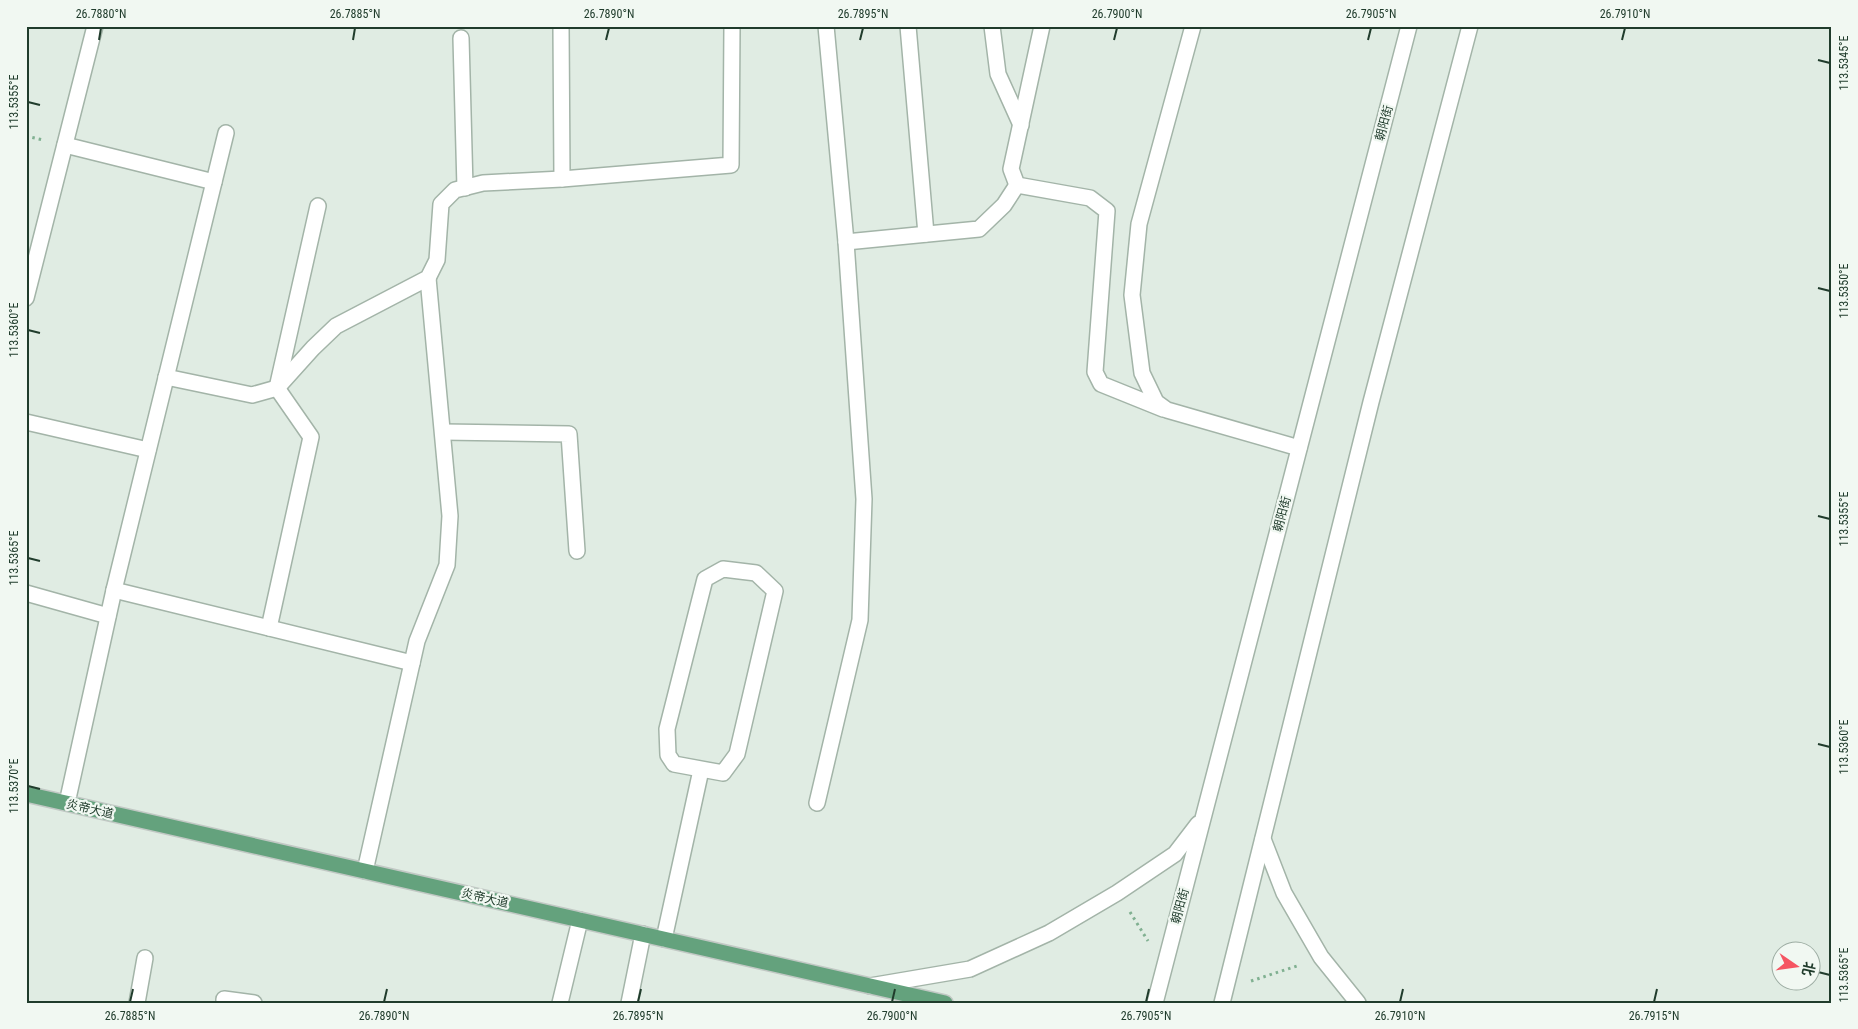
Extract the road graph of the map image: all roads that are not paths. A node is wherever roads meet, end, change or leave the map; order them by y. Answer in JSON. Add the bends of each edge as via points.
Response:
{"nodes":[{"id":1,"x":95,"y":26,"type":"edge"},
{"id":2,"x":561,"y":26,"type":"edge"},
{"id":3,"x":732,"y":26,"type":"edge"},
{"id":4,"x":826,"y":26,"type":"edge"},
{"id":5,"x":908,"y":26,"type":"edge"},
{"id":6,"x":992,"y":26,"type":"edge"},
{"id":7,"x":1042,"y":26,"type":"edge"},
{"id":8,"x":1193,"y":26,"type":"edge"},
{"id":9,"x":1409,"y":26,"type":"edge"},
{"id":10,"x":1470,"y":26,"type":"edge"},
{"id":11,"x":461,"y":38,"type":"dead end"},
{"id":12,"x":1021,"y":125,"type":"junction"},
{"id":13,"x":226,"y":133,"type":"dead end"},
{"id":14,"x":65,"y":145,"type":"junction"},
{"id":15,"x":562,"y":179,"type":"junction"},
{"id":16,"x":214,"y":182,"type":"junction"},
{"id":17,"x":1017,"y":185,"type":"junction"},
{"id":18,"x":464,"y":188,"type":"junction"},
{"id":19,"x":318,"y":206,"type":"dead end"},
{"id":20,"x":926,"y":234,"type":"junction"},
{"id":21,"x":846,"y":242,"type":"junction"},
{"id":22,"x":428,"y":278,"type":"junction"},
{"id":23,"x":26,"y":298,"type":"edge"},
{"id":24,"x":166,"y":378,"type":"junction"},
{"id":25,"x":277,"y":388,"type":"junction"},
{"id":26,"x":1167,"y":410,"type":"junction"},
{"id":27,"x":26,"y":422,"type":"edge"},
{"id":28,"x":443,"y":432,"type":"junction"},
{"id":29,"x":1299,"y":448,"type":"junction"},
{"id":30,"x":148,"y":450,"type":"junction"},
{"id":31,"x":577,"y":551,"type":"dead end"},
{"id":32,"x":114,"y":590,"type":"junction"},
{"id":33,"x":26,"y":593,"type":"edge"},
{"id":34,"x":108,"y":616,"type":"junction"},
{"id":35,"x":269,"y":628,"type":"junction"},
{"id":36,"x":412,"y":663,"type":"junction"},
{"id":37,"x":701,"y":770,"type":"junction"},
{"id":38,"x":26,"y":794,"type":"edge"},
{"id":39,"x":817,"y":803,"type":"dead end"},
{"id":40,"x":67,"y":804,"type":"junction"},
{"id":41,"x":1203,"y":816,"type":"junction"},
{"id":42,"x":1263,"y":838,"type":"junction"},
{"id":43,"x":365,"y":871,"type":"junction"},
{"id":44,"x":580,"y":920,"type":"junction"},
{"id":45,"x":643,"y":934,"type":"junction"},
{"id":46,"x":664,"y":939,"type":"junction"},
{"id":47,"x":144,"y":958,"type":"dead end"},
{"id":48,"x":870,"y":986,"type":"junction"},
{"id":49,"x":1224,"y":996,"type":"edge"},
{"id":50,"x":136,"y":1003,"type":"edge"},
{"id":51,"x":224,"y":1003,"type":"edge"},
{"id":52,"x":254,"y":1003,"type":"edge"},
{"id":53,"x":560,"y":1003,"type":"edge"},
{"id":54,"x":629,"y":1003,"type":"edge"},
{"id":55,"x":944,"y":1003,"type":"edge"},
{"id":56,"x":1155,"y":1003,"type":"edge"},
{"id":57,"x":1358,"y":1003,"type":"edge"}],
"edges":[{"from":1,"to":14,"type":"street"},
{"from":2,"to":15,"type":"street"},
{"from":3,"to":15,"type":"street","via":[[731,166]]},
{"from":4,"to":21,"type":"street"},
{"from":5,"to":20,"type":"street"},
{"from":6,"to":12,"type":"street","via":[[998,74]]},
{"from":7,"to":12,"type":"street"},
{"from":8,"to":26,"type":"street","via":[[1139,224],[1132,294],[1142,373],[1156,402]]},
{"from":9,"to":29,"type":"street","name":"朝阳街"},
{"from":10,"to":42,"type":"street","via":[[1371,402]]},
{"from":11,"to":18,"type":"street"},
{"from":12,"to":17,"type":"street","via":[[1011,169]]},
{"from":13,"to":16,"type":"street"},
{"from":14,"to":16,"type":"street"},
{"from":14,"to":23,"type":"street"},
{"from":15,"to":18,"type":"street","via":[[483,183]]},
{"from":16,"to":24,"type":"street"},
{"from":17,"to":20,"type":"street","via":[[1004,205],[979,229]]},
{"from":17,"to":26,"type":"street","via":[[1090,198],[1107,211],[1094,372],[1101,384]]},
{"from":18,"to":22,"type":"street","via":[[456,190],[441,204],[437,260]]},
{"from":19,"to":25,"type":"street"},
{"from":20,"to":21,"type":"street"},
{"from":21,"to":39,"type":"street","via":[[864,499],[860,620]]},
{"from":22,"to":25,"type":"street","via":[[336,326]]},
{"from":22,"to":28,"type":"street"},
{"from":24,"to":25,"type":"street","via":[[252,395]]},
{"from":24,"to":30,"type":"street"},
{"from":25,"to":35,"type":"street","via":[[311,437]]},
{"from":26,"to":29,"type":"street"},
{"from":27,"to":30,"type":"street"},
{"from":28,"to":31,"type":"street","via":[[569,434]]},
{"from":28,"to":36,"type":"street","via":[[450,516],[447,565],[417,641]]},
{"from":29,"to":41,"type":"street","name":"朝阳街"},
{"from":30,"to":32,"type":"street"},
{"from":32,"to":34,"type":"street"},
{"from":32,"to":35,"type":"street"},
{"from":33,"to":34,"type":"street"},
{"from":34,"to":40,"type":"street"},
{"from":35,"to":36,"type":"street"},
{"from":36,"to":43,"type":"street"},
{"from":37,"to":37,"type":"street","via":[[674,764],[668,755],[667,729],[705,579],[723,569],[756,573],[775,591],[737,754],[723,773]]},
{"from":37,"to":46,"type":"street"},
{"from":38,"to":40,"type":"main road","name":"炎帝大道"},
{"from":40,"to":43,"type":"main road","name":"炎帝大道"},
{"from":41,"to":48,"type":"street","via":[[1175,854],[1049,934],[970,969]]},
{"from":41,"to":56,"type":"street","name":"朝阳街"},
{"from":42,"to":49,"type":"street"},
{"from":42,"to":57,"type":"street","via":[[1284,894],[1321,957]]},
{"from":43,"to":44,"type":"main road","name":"炎帝大道"},
{"from":44,"to":45,"type":"main road","name":"炎帝大道"},
{"from":44,"to":53,"type":"street"},
{"from":45,"to":46,"type":"main road","name":"炎帝大道"},
{"from":45,"to":54,"type":"street"},
{"from":46,"to":48,"type":"main road","name":"炎帝大道"},
{"from":47,"to":50,"type":"street"},
{"from":48,"to":55,"type":"main road","name":"炎帝大道"},
{"from":51,"to":52,"type":"street","via":[[224,999]]}]}
